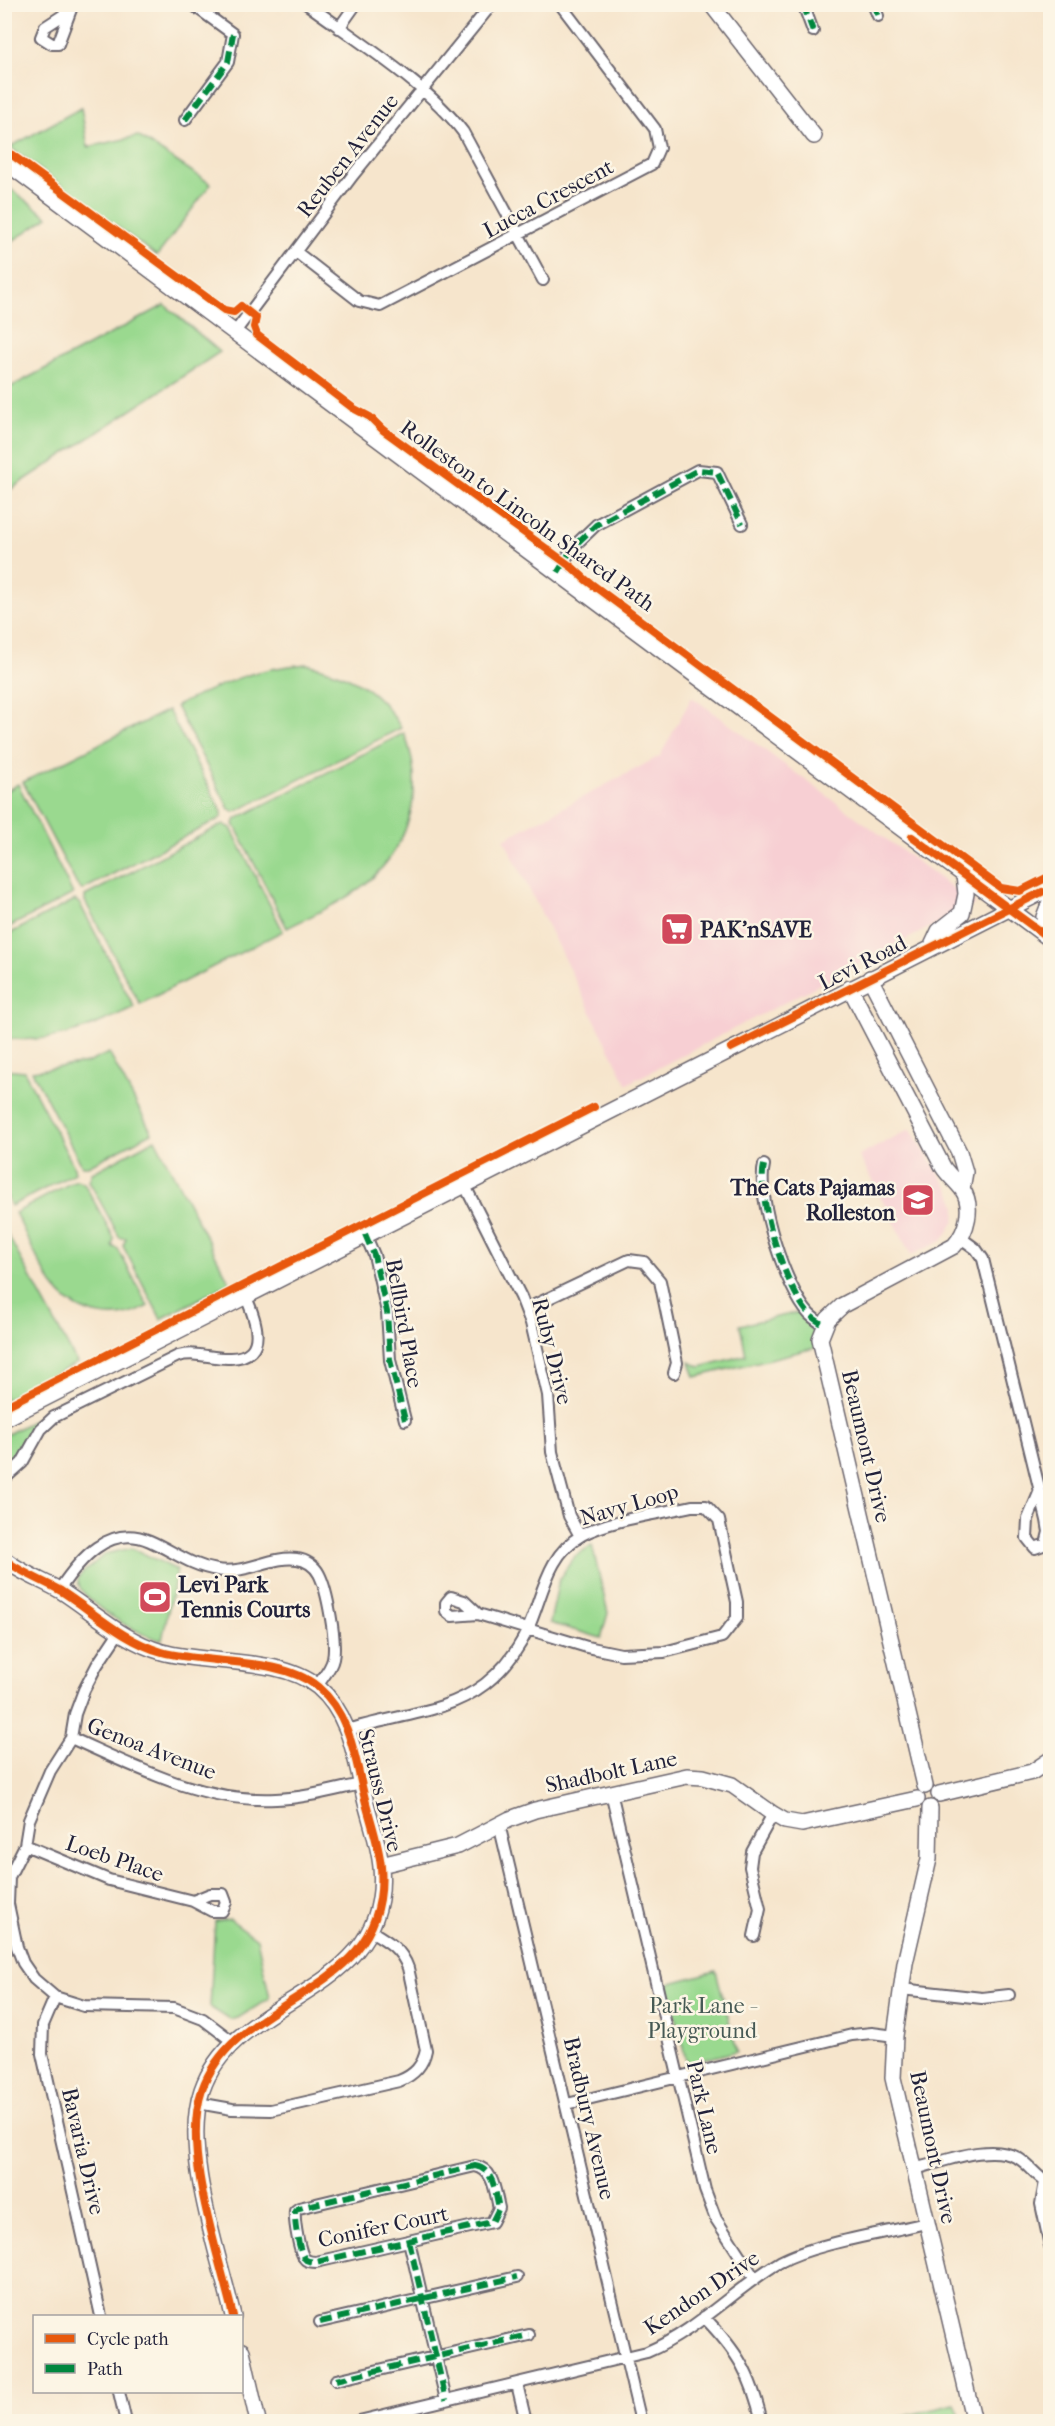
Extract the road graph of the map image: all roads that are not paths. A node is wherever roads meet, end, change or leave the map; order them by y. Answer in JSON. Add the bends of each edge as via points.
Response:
{"nodes":[{"id":1,"x":192,"y":4,"type":"edge"},
{"id":2,"x":307,"y":4,"type":"edge"},
{"id":3,"x":356,"y":4,"type":"edge"},
{"id":4,"x":492,"y":4,"type":"edge"},
{"id":5,"x":560,"y":4,"type":"edge"},
{"id":6,"x":711,"y":4,"type":"edge"},
{"id":7,"x":803,"y":4,"type":"edge"},
{"id":8,"x":873,"y":4,"type":"edge"},
{"id":9,"x":878,"y":16,"type":"dead end"},
{"id":10,"x":339,"y":28,"type":"junction"},
{"id":11,"x":813,"y":31,"type":"dead end"},
{"id":12,"x":423,"y":90,"type":"junction"},
{"id":13,"x":185,"y":120,"type":"dead end"},
{"id":14,"x":814,"y":135,"type":"dead end"},
{"id":15,"x":4,"y":161,"type":"edge"},
{"id":16,"x":519,"y":235,"type":"junction"},
{"id":17,"x":296,"y":252,"type":"junction"},
{"id":18,"x":543,"y":280,"type":"dead end"},
{"id":19,"x":235,"y":332,"type":"junction"},
{"id":20,"x":742,"y":524,"type":"dead end"},
{"id":21,"x":558,"y":572,"type":"junction"},
{"id":22,"x":964,"y":875,"type":"junction"},
{"id":23,"x":1050,"y":888,"type":"edge"},
{"id":24,"x":1050,"y":902,"type":"edge"},
{"id":25,"x":1008,"y":908,"type":"junction"},
{"id":26,"x":1050,"y":938,"type":"edge"},
{"id":27,"x":932,"y":946,"type":"junction"},
{"id":28,"x":870,"y":978,"type":"junction"},
{"id":29,"x":850,"y":988,"type":"junction"},
{"id":30,"x":925,"y":1087,"type":"junction"},
{"id":31,"x":907,"y":1096,"type":"junction"},
{"id":32,"x":764,"y":1165,"type":"dead end"},
{"id":33,"x":464,"y":1184,"type":"junction"},
{"id":34,"x":962,"y":1189,"type":"junction"},
{"id":35,"x":365,"y":1234,"type":"junction"},
{"id":36,"x":961,"y":1238,"type":"junction"},
{"id":37,"x":245,"y":1295,"type":"junction"},
{"id":38,"x":526,"y":1309,"type":"junction"},
{"id":39,"x":824,"y":1326,"type":"junction"},
{"id":40,"x":674,"y":1373,"type":"dead end"},
{"id":41,"x":4,"y":1419,"type":"edge"},
{"id":42,"x":405,"y":1420,"type":"dead end"},
{"id":43,"x":4,"y":1479,"type":"edge"},
{"id":44,"x":1039,"y":1493,"type":"dead end"},
{"id":45,"x":580,"y":1536,"type":"junction"},
{"id":46,"x":4,"y":1559,"type":"edge"},
{"id":47,"x":59,"y":1590,"type":"junction"},
{"id":48,"x":478,"y":1614,"type":"dead end"},
{"id":49,"x":528,"y":1630,"type":"junction"},
{"id":50,"x":119,"y":1632,"type":"junction"},
{"id":51,"x":316,"y":1686,"type":"junction"},
{"id":52,"x":348,"y":1730,"type":"junction"},
{"id":53,"x":71,"y":1738,"type":"junction"},
{"id":54,"x":1050,"y":1760,"type":"edge"},
{"id":55,"x":361,"y":1784,"type":"junction"},
{"id":56,"x":611,"y":1792,"type":"junction"},
{"id":57,"x":924,"y":1798,"type":"junction"},
{"id":58,"x":773,"y":1814,"type":"junction"},
{"id":59,"x":499,"y":1824,"type":"junction"},
{"id":60,"x":25,"y":1845,"type":"junction"},
{"id":61,"x":381,"y":1865,"type":"junction"},
{"id":62,"x":193,"y":1901,"type":"dead end"},
{"id":63,"x":369,"y":1929,"type":"junction"},
{"id":64,"x":754,"y":1936,"type":"dead end"},
{"id":65,"x":901,"y":1989,"type":"junction"},
{"id":66,"x":1009,"y":1995,"type":"dead end"},
{"id":67,"x":55,"y":1997,"type":"junction"},
{"id":68,"x":895,"y":2036,"type":"junction"},
{"id":69,"x":232,"y":2041,"type":"junction"},
{"id":70,"x":678,"y":2077,"type":"junction"},
{"id":71,"x":198,"y":2103,"type":"junction"},
{"id":72,"x":567,"y":2104,"type":"junction"},
{"id":73,"x":914,"y":2169,"type":"junction"},
{"id":74,"x":1048,"y":2183,"type":"edge"},
{"id":75,"x":926,"y":2223,"type":"junction"},
{"id":76,"x":409,"y":2241,"type":"junction"},
{"id":77,"x":1050,"y":2246,"type":"edge"},
{"id":78,"x":517,"y":2277,"type":"dead end"},
{"id":79,"x":755,"y":2278,"type":"junction"},
{"id":80,"x":421,"y":2299,"type":"junction"},
{"id":81,"x":101,"y":2315,"type":"edge"},
{"id":82,"x":233,"y":2315,"type":"edge"},
{"id":83,"x":704,"y":2317,"type":"junction"},
{"id":84,"x":320,"y":2322,"type":"dead end"},
{"id":85,"x":529,"y":2334,"type":"dead end"},
{"id":86,"x":243,"y":2355,"type":"edge"},
{"id":87,"x":435,"y":2356,"type":"junction"},
{"id":88,"x":626,"y":2357,"type":"junction"},
{"id":89,"x":336,"y":2380,"type":"dead end"},
{"id":90,"x":517,"y":2384,"type":"junction"},
{"id":91,"x":119,"y":2393,"type":"edge"},
{"id":92,"x":446,"y":2400,"type":"junction"},
{"id":93,"x":126,"y":2421,"type":"edge"},
{"id":94,"x":258,"y":2421,"type":"edge"},
{"id":95,"x":355,"y":2421,"type":"edge"},
{"id":96,"x":526,"y":2421,"type":"edge"},
{"id":97,"x":641,"y":2421,"type":"edge"},
{"id":98,"x":762,"y":2421,"type":"edge"},
{"id":99,"x":974,"y":2421,"type":"edge"}],
"edges":[{"from":1,"to":13,"type":"street","via":[[233,34],[228,62]]},
{"from":2,"to":10,"type":"street"},
{"from":3,"to":10,"type":"street"},
{"from":4,"to":12,"type":"street","name":"Reuben Avenue"},
{"from":5,"to":16,"type":"street","name":"Lucca Crescent","via":[[655,129],[659,148],[652,164],[645,169]]},
{"from":6,"to":14,"type":"street"},
{"from":7,"to":11,"type":"street"},
{"from":8,"to":9,"type":"street"},
{"from":10,"to":12,"type":"street"},
{"from":12,"to":16,"type":"street","via":[[463,132]]},
{"from":12,"to":17,"type":"street","name":"Reuben Avenue"},
{"from":15,"to":19,"type":"street"},
{"from":16,"to":17,"type":"street","name":"Lucca Crescent","via":[[380,306],[359,301]]},
{"from":16,"to":18,"type":"street"},
{"from":17,"to":19,"type":"street","name":"Reuben Avenue"},
{"from":19,"to":21,"type":"street"},
{"from":20,"to":21,"type":"street","via":[[717,472],[698,470],[596,525],[573,547]]},
{"from":21,"to":22,"type":"street"},
{"from":22,"to":25,"type":"street"},
{"from":22,"to":27,"type":"street","via":[[962,913],[939,931]]},
{"from":23,"to":25,"type":"street","name":"Levi Road"},
{"from":24,"to":26,"type":"street","via":[[1044,917]]},
{"from":25,"to":26,"type":"street"},
{"from":25,"to":27,"type":"street","name":"Levi Road"},
{"from":27,"to":28,"type":"street","name":"Levi Road"},
{"from":28,"to":29,"type":"street","name":"Levi Road"},
{"from":28,"to":30,"type":"street"},
{"from":29,"to":31,"type":"street"},
{"from":29,"to":33,"type":"street","name":"Levi Road"},
{"from":30,"to":31,"type":"street"},
{"from":30,"to":34,"type":"street","via":[[963,1163]]},
{"from":31,"to":34,"type":"street","via":[[943,1167]]},
{"from":32,"to":39,"type":"street","via":[[762,1184],[779,1256],[804,1306]]},
{"from":33,"to":35,"type":"street","name":"Levi Road"},
{"from":33,"to":38,"type":"street","name":"Ruby Drive"},
{"from":34,"to":36,"type":"street","via":[[968,1213]]},
{"from":35,"to":37,"type":"street","name":"Levi Road"},
{"from":35,"to":42,"type":"street","name":"Bellbird Place","via":[[387,1312],[390,1360]]},
{"from":36,"to":39,"type":"street","via":[[942,1254],[843,1305]]},
{"from":36,"to":44,"type":"street","via":[[983,1259]]},
{"from":37,"to":41,"type":"street","name":"Levi Road"},
{"from":37,"to":43,"type":"street","via":[[258,1331],[247,1352],[227,1358],[197,1353],[178,1356],[68,1409],[41,1429],[22,1464]]},
{"from":38,"to":40,"type":"street","via":[[629,1260],[644,1262],[660,1281],[676,1363]]},
{"from":38,"to":45,"type":"street","name":"Ruby Drive","via":[[548,1395],[552,1452],[569,1516]]},
{"from":39,"to":57,"type":"street","name":"Beaumont Drive","via":[[821,1347]]},
{"from":45,"to":49,"type":"street","name":"Navy Loop","via":[[552,1564]]},
{"from":45,"to":49,"type":"street","name":"Navy Loop","via":[[692,1506],[706,1506],[718,1520],[737,1602],[733,1626],[715,1640],[637,1655],[604,1652]]},
{"from":46,"to":47,"type":"street","name":"Strauss Drive"},
{"from":47,"to":50,"type":"street","name":"Strauss Drive"},
{"from":47,"to":51,"type":"street","via":[[85,1555],[101,1544],[123,1537],[141,1538],[190,1563],[218,1570],[243,1570],[300,1559],[319,1573],[334,1638],[332,1664]]},
{"from":48,"to":49,"type":"street"},
{"from":49,"to":52,"type":"street","name":"Navy Loop","via":[[507,1663],[476,1691],[447,1705]]},
{"from":50,"to":51,"type":"street","name":"Strauss Drive","via":[[160,1652],[277,1669]]},
{"from":50,"to":53,"type":"street","via":[[84,1690]]},
{"from":51,"to":52,"type":"street","name":"Strauss Drive","via":[[335,1705]]},
{"from":52,"to":55,"type":"street","name":"Strauss Drive"},
{"from":53,"to":55,"type":"street","name":"Genoa Avenue","via":[[183,1786],[231,1797],[295,1798]]},
{"from":53,"to":60,"type":"street","via":[[50,1771],[29,1820]]},
{"from":54,"to":57,"type":"street","via":[[1032,1772],[939,1794],[932,1786]]},
{"from":55,"to":61,"type":"street","name":"Strauss Drive"},
{"from":56,"to":58,"type":"street","name":"Shadbolt Lane","via":[[670,1778],[703,1777],[732,1785]]},
{"from":56,"to":59,"type":"street","name":"Shadbolt Lane","via":[[535,1810]]},
{"from":56,"to":70,"type":"street","name":"Park Lane"},
{"from":57,"to":58,"type":"street","name":"Shadbolt Lane","via":[[812,1824],[795,1823]]},
{"from":57,"to":65,"type":"street","name":"Beaumont Drive","via":[[927,1878],[910,1937]]},
{"from":58,"to":64,"type":"street","via":[[752,1852],[750,1868],[760,1909]]},
{"from":59,"to":61,"type":"street","name":"Shadbolt Lane","via":[[457,1847]]},
{"from":59,"to":72,"type":"street","name":"Bradbury Avenue"},
{"from":60,"to":62,"type":"street","name":"Loeb Place","via":[[109,1880]]},
{"from":60,"to":67,"type":"street","via":[[9,1877],[10,1921],[23,1963]]},
{"from":61,"to":63,"type":"street","name":"Strauss Drive","via":[[380,1893]]},
{"from":63,"to":69,"type":"street","name":"Strauss Drive","via":[[349,1959],[327,1980]]},
{"from":63,"to":71,"type":"street","via":[[392,1944],[408,1968],[426,2050],[414,2073],[399,2081],[271,2110]]},
{"from":65,"to":66,"type":"street","via":[[982,1998]]},
{"from":65,"to":68,"type":"street","name":"Beaumont Drive"},
{"from":67,"to":69,"type":"street","via":[[84,2006],[174,2008],[203,2019]]},
{"from":67,"to":81,"type":"street","name":"Bavaria Drive","via":[[43,2025],[42,2054]]},
{"from":68,"to":70,"type":"street","via":[[852,2035]]},
{"from":68,"to":73,"type":"street","name":"Beaumont Drive","via":[[893,2078]]},
{"from":69,"to":71,"type":"street","name":"Strauss Drive","via":[[212,2068]]},
{"from":70,"to":72,"type":"street"},
{"from":70,"to":79,"type":"street","name":"Park Lane","via":[[710,2205]]},
{"from":71,"to":82,"type":"street","name":"Strauss Drive","via":[[196,2157]]},
{"from":72,"to":88,"type":"street","name":"Bradbury Avenue"},
{"from":73,"to":74,"type":"street","via":[[993,2152],[1019,2159]]},
{"from":73,"to":75,"type":"street","name":"Beaumont Drive"},
{"from":74,"to":77,"type":"street","via":[[1041,2204]]},
{"from":75,"to":79,"type":"street","name":"Kendon Drive","via":[[800,2254]]},
{"from":75,"to":99,"type":"street","name":"Beaumont Drive"},
{"from":76,"to":76,"type":"street","name":"Conifer Court","via":[[316,2262],[307,2260],[302,2255],[295,2211],[475,2166],[490,2173],[499,2208],[492,2222]]},
{"from":76,"to":80,"type":"street"},
{"from":78,"to":80,"type":"street"},
{"from":79,"to":83,"type":"street","name":"Kendon Drive"},
{"from":80,"to":84,"type":"street"},
{"from":80,"to":87,"type":"street"},
{"from":83,"to":88,"type":"street","name":"Kendon Drive","via":[[659,2346]]},
{"from":83,"to":98,"type":"street","via":[[743,2364]]},
{"from":85,"to":87,"type":"street"},
{"from":86,"to":94,"type":"street"},
{"from":87,"to":89,"type":"street"},
{"from":87,"to":92,"type":"street"},
{"from":88,"to":90,"type":"street","name":"Kendon Drive"},
{"from":88,"to":97,"type":"street","name":"Bradbury Avenue"},
{"from":90,"to":92,"type":"street","name":"Kendon Drive"},
{"from":90,"to":96,"type":"street"},
{"from":91,"to":93,"type":"street"},
{"from":92,"to":95,"type":"street","name":"Kendon Drive"}]}
